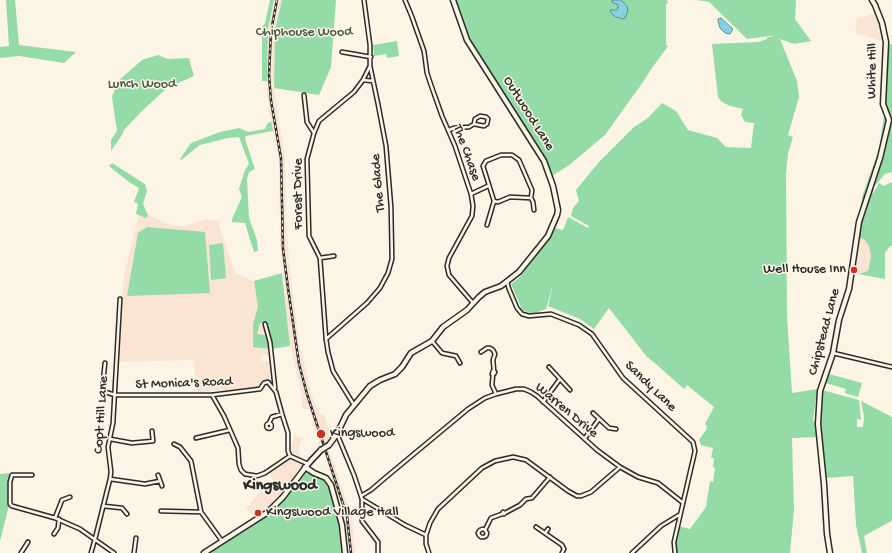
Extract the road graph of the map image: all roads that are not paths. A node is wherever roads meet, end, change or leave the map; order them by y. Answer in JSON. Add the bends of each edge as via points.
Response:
{"nodes":[{"id":1,"x":364,"y":0,"type":"edge"},
{"id":2,"x":405,"y":0,"type":"edge"},
{"id":3,"x":453,"y":0,"type":"edge"},
{"id":4,"x":872,"y":0,"type":"edge"},
{"id":5,"x":886,"y":42,"type":"junction"},
{"id":6,"x":892,"y":42,"type":"edge"},
{"id":7,"x":342,"y":52,"type":"dead end"},
{"id":8,"x":371,"y":57,"type":"junction"},
{"id":9,"x":370,"y":66,"type":"junction"},
{"id":10,"x":363,"y":80,"type":"junction"},
{"id":11,"x":373,"y":81,"type":"junction"},
{"id":12,"x":304,"y":95,"type":"dead end"},
{"id":13,"x":891,"y":122,"type":"edge"},
{"id":14,"x":474,"y":124,"type":"junction"},
{"id":15,"x":449,"y":130,"type":"junction"},
{"id":16,"x":314,"y":133,"type":"junction"},
{"id":17,"x":488,"y":186,"type":"junction"},
{"id":18,"x":471,"y":194,"type":"junction"},
{"id":19,"x":531,"y":198,"type":"junction"},
{"id":20,"x":494,"y":201,"type":"junction"},
{"id":21,"x":534,"y":210,"type":"dead end"},
{"id":22,"x":487,"y":225,"type":"dead end"},
{"id":23,"x":334,"y":256,"type":"dead end"},
{"id":24,"x":320,"y":258,"type":"junction"},
{"id":25,"x":508,"y":281,"type":"junction"},
{"id":26,"x":501,"y":286,"type":"junction"},
{"id":27,"x":508,"y":289,"type":"junction"},
{"id":28,"x":120,"y":300,"type":"dead end"},
{"id":29,"x":473,"y":303,"type":"junction"},
{"id":30,"x":265,"y":324,"type":"dead end"},
{"id":31,"x":326,"y":339,"type":"junction"},
{"id":32,"x":432,"y":342,"type":"junction"},
{"id":33,"x":481,"y":352,"type":"dead end"},
{"id":34,"x":833,"y":353,"type":"junction"},
{"id":35,"x":104,"y":362,"type":"dead end"},
{"id":36,"x":460,"y":363,"type":"dead end"},
{"id":37,"x":548,"y":367,"type":"dead end"},
{"id":38,"x":892,"y":367,"type":"edge"},
{"id":39,"x":560,"y":379,"type":"junction"},
{"id":40,"x":275,"y":390,"type":"junction"},
{"id":41,"x":570,"y":390,"type":"dead end"},
{"id":42,"x":496,"y":394,"type":"junction"},
{"id":43,"x":115,"y":395,"type":"junction"},
{"id":44,"x":212,"y":395,"type":"junction"},
{"id":45,"x":543,"y":402,"type":"junction"},
{"id":46,"x":354,"y":406,"type":"junction"},
{"id":47,"x":594,"y":413,"type":"dead end"},
{"id":48,"x":282,"y":414,"type":"junction"},
{"id":49,"x":599,"y":419,"type":"junction"},
{"id":50,"x":269,"y":423,"type":"dead end"},
{"id":51,"x":616,"y":429,"type":"dead end"},
{"id":52,"x":230,"y":430,"type":"junction"},
{"id":53,"x":152,"y":431,"type":"dead end"},
{"id":54,"x":338,"y":434,"type":"junction"},
{"id":55,"x":196,"y":438,"type":"dead end"},
{"id":56,"x":584,"y":438,"type":"junction"},
{"id":57,"x":110,"y":439,"type":"junction"},
{"id":58,"x":174,"y":444,"type":"dead end"},
{"id":59,"x":290,"y":456,"type":"junction"},
{"id":60,"x":306,"y":465,"type":"junction"},
{"id":61,"x":620,"y":467,"type":"junction"},
{"id":62,"x":32,"y":475,"type":"dead end"},
{"id":63,"x":158,"y":475,"type":"dead end"},
{"id":64,"x":550,"y":477,"type":"junction"},
{"id":65,"x":110,"y":480,"type":"junction"},
{"id":66,"x":160,"y":481,"type":"junction"},
{"id":67,"x":162,"y":486,"type":"dead end"},
{"id":68,"x":70,"y":497,"type":"dead end"},
{"id":69,"x":361,"y":498,"type":"junction"},
{"id":70,"x":682,"y":502,"type":"junction"},
{"id":71,"x":103,"y":506,"type":"junction"},
{"id":72,"x":161,"y":511,"type":"dead end"},
{"id":73,"x":201,"y":512,"type":"junction"},
{"id":74,"x":127,"y":514,"type":"dead end"},
{"id":75,"x":680,"y":515,"type":"junction"},
{"id":76,"x":55,"y":518,"type":"junction"},
{"id":77,"x":58,"y":519,"type":"junction"},
{"id":78,"x":536,"y":527,"type":"dead end"},
{"id":79,"x":548,"y":529,"type":"dead end"},
{"id":80,"x":486,"y":530,"type":"dead end"},
{"id":81,"x":545,"y":533,"type":"junction"},
{"id":82,"x":54,"y":534,"type":"dead end"},
{"id":83,"x":426,"y":535,"type":"junction"},
{"id":84,"x":136,"y":538,"type":"dead end"},
{"id":85,"x":95,"y":539,"type":"junction"},
{"id":86,"x":222,"y":541,"type":"junction"},
{"id":87,"x":28,"y":542,"type":"dead end"},
{"id":88,"x":20,"y":553,"type":"edge"},
{"id":89,"x":91,"y":553,"type":"edge"},
{"id":90,"x":114,"y":553,"type":"edge"},
{"id":91,"x":134,"y":553,"type":"edge"},
{"id":92,"x":204,"y":553,"type":"edge"},
{"id":93,"x":345,"y":553,"type":"edge"},
{"id":94,"x":378,"y":553,"type":"edge"},
{"id":95,"x":429,"y":553,"type":"edge"},
{"id":96,"x":562,"y":553,"type":"edge"},
{"id":97,"x":632,"y":553,"type":"edge"},
{"id":98,"x":675,"y":553,"type":"edge"},
{"id":99,"x":830,"y":553,"type":"edge"}],
"edges":[{"from":1,"to":8,"type":"street","name":"The Glade"},
{"from":2,"to":15,"type":"street","name":"The Chase","via":[[424,51],[431,85]]},
{"from":3,"to":25,"type":"street","name":"Outwood Lane","via":[[468,40],[547,166],[553,186],[558,212],[553,226],[542,244]]},
{"from":4,"to":5,"type":"street","name":"White Hill","via":[[882,23]]},
{"from":5,"to":6,"type":"street"},
{"from":5,"to":13,"type":"street","name":"White Hill","via":[[883,104]]},
{"from":7,"to":8,"type":"street"},
{"from":8,"to":9,"type":"street","name":"The Glade"},
{"from":9,"to":10,"type":"street","name":"Forest Drive"},
{"from":9,"to":11,"type":"street","name":"The Glade"},
{"from":10,"to":11,"type":"street"},
{"from":10,"to":16,"type":"street","name":"Forest Drive","via":[[354,92],[319,121]]},
{"from":11,"to":31,"type":"street","name":"The Glade","via":[[386,151],[392,259],[380,288]]},
{"from":12,"to":16,"type":"street","via":[[307,122]]},
{"from":13,"to":34,"type":"street","name":"Chipstead Lane","via":[[859,222],[849,289],[839,320]]},
{"from":14,"to":14,"type":"street","via":[[484,126],[488,119],[480,116],[475,119]]},
{"from":14,"to":15,"type":"street","via":[[466,128]]},
{"from":15,"to":18,"type":"street","name":"The Chase"},
{"from":16,"to":24,"type":"street","name":"Forest Drive","via":[[307,159],[308,226],[309,236]]},
{"from":17,"to":18,"type":"street"},
{"from":17,"to":19,"type":"street","via":[[483,164],[501,155],[512,155],[519,160],[532,188]]},
{"from":17,"to":20,"type":"street"},
{"from":18,"to":29,"type":"street","name":"The Chase","via":[[472,216],[446,266],[449,275]]},
{"from":19,"to":20,"type":"street"},
{"from":19,"to":21,"type":"street"},
{"from":20,"to":22,"type":"street"},
{"from":23,"to":24,"type":"street"},
{"from":24,"to":31,"type":"street","name":"Forest Drive"},
{"from":25,"to":26,"type":"street","name":"Outwood Lane"},
{"from":25,"to":27,"type":"street","name":"Sandy Lane"},
{"from":26,"to":27,"type":"street"},
{"from":26,"to":29,"type":"street","name":"Outwood Lane","via":[[485,292]]},
{"from":27,"to":70,"type":"street","name":"Sandy Lane","via":[[522,314],[550,314],[579,325],[592,334],[623,378],[692,440],[695,452]]},
{"from":28,"to":43,"type":"street","name":"Copt Hill Lane"},
{"from":29,"to":32,"type":"street","name":"Outwood Lane","via":[[443,327]]},
{"from":30,"to":40,"type":"street","via":[[270,342]]},
{"from":31,"to":46,"type":"street","name":"Forest Drive","via":[[333,372]]},
{"from":32,"to":36,"type":"street","via":[[442,353],[456,356]]},
{"from":32,"to":46,"type":"street","via":[[412,353],[395,374],[374,383]]},
{"from":33,"to":42,"type":"street","via":[[490,348],[495,354],[492,385]]},
{"from":34,"to":38,"type":"street"},
{"from":34,"to":99,"type":"street","name":"Chipstead Lane","via":[[820,391],[818,424]]},
{"from":35,"to":43,"type":"street","via":[[102,390]]},
{"from":37,"to":39,"type":"street"},
{"from":39,"to":41,"type":"street"},
{"from":39,"to":45,"type":"street"},
{"from":40,"to":44,"type":"street","name":"St Monica's Road","via":[[266,382],[260,389]]},
{"from":40,"to":48,"type":"street"},
{"from":42,"to":45,"type":"street","name":"Warren Drive","via":[[524,389]]},
{"from":42,"to":69,"type":"street","name":"Warren Drive","via":[[468,409]]},
{"from":43,"to":44,"type":"street","name":"St Monica's Road"},
{"from":43,"to":57,"type":"street","name":"Copt Hill Lane"},
{"from":44,"to":52,"type":"street"},
{"from":45,"to":56,"type":"street","name":"Warren Drive"},
{"from":46,"to":54,"type":"street","via":[[346,415]]},
{"from":47,"to":49,"type":"street"},
{"from":48,"to":50,"type":"street","via":[[272,417]]},
{"from":48,"to":59,"type":"street","via":[[288,433]]},
{"from":49,"to":51,"type":"street","via":[[609,428]]},
{"from":49,"to":56,"type":"street"},
{"from":52,"to":55,"type":"street"},
{"from":52,"to":59,"type":"street","via":[[238,448],[241,470],[245,474],[257,476],[265,473]]},
{"from":53,"to":57,"type":"street","via":[[153,441],[132,444]]},
{"from":54,"to":60,"type":"street","bridge":true},
{"from":54,"to":69,"type":"street"},
{"from":56,"to":61,"type":"street","name":"Warren Drive"},
{"from":57,"to":65,"type":"street","name":"Copt Hill Lane"},
{"from":58,"to":73,"type":"street","via":[[180,447],[191,462]]},
{"from":59,"to":60,"type":"street"},
{"from":60,"to":86,"type":"street","via":[[283,497],[268,512]]},
{"from":60,"to":93,"type":"street","via":[[314,473],[326,478],[331,485],[342,525]]},
{"from":61,"to":64,"type":"street","via":[[591,492],[582,496],[568,491]]},
{"from":61,"to":70,"type":"street","name":"Warren Drive","via":[[638,477],[658,483]]},
{"from":62,"to":76,"type":"street","via":[[12,475],[10,504]]},
{"from":63,"to":66,"type":"street"},
{"from":64,"to":80,"type":"street","via":[[532,498],[491,518]]},
{"from":64,"to":83,"type":"street","via":[[526,460],[513,457],[495,461],[482,468],[438,509]]},
{"from":65,"to":66,"type":"street","via":[[146,484]]},
{"from":65,"to":71,"type":"street","name":"Copt Hill Lane"},
{"from":66,"to":67,"type":"street"},
{"from":68,"to":76,"type":"street","via":[[62,500]]},
{"from":69,"to":83,"type":"street"},
{"from":69,"to":94,"type":"street","via":[[362,522],[378,542]]},
{"from":70,"to":75,"type":"street","name":"Sandy Lane"},
{"from":71,"to":74,"type":"street","via":[[122,508]]},
{"from":71,"to":85,"type":"street","name":"Copt Hill Lane"},
{"from":72,"to":73,"type":"street"},
{"from":73,"to":86,"type":"street"},
{"from":75,"to":97,"type":"street","via":[[661,526]]},
{"from":75,"to":98,"type":"street","name":"Sandy Lane","via":[[674,542]]},
{"from":76,"to":77,"type":"street"},
{"from":77,"to":82,"type":"street","via":[[58,528]]},
{"from":77,"to":85,"type":"street"},
{"from":78,"to":81,"type":"street"},
{"from":79,"to":81,"type":"street"},
{"from":81,"to":96,"type":"street","via":[[562,544]]},
{"from":83,"to":95,"type":"street"},
{"from":84,"to":91,"type":"street"},
{"from":85,"to":89,"type":"street","name":"Copt Hill Lane"},
{"from":85,"to":90,"type":"street"},
{"from":86,"to":92,"type":"street"},
{"from":87,"to":88,"type":"street"}]}
